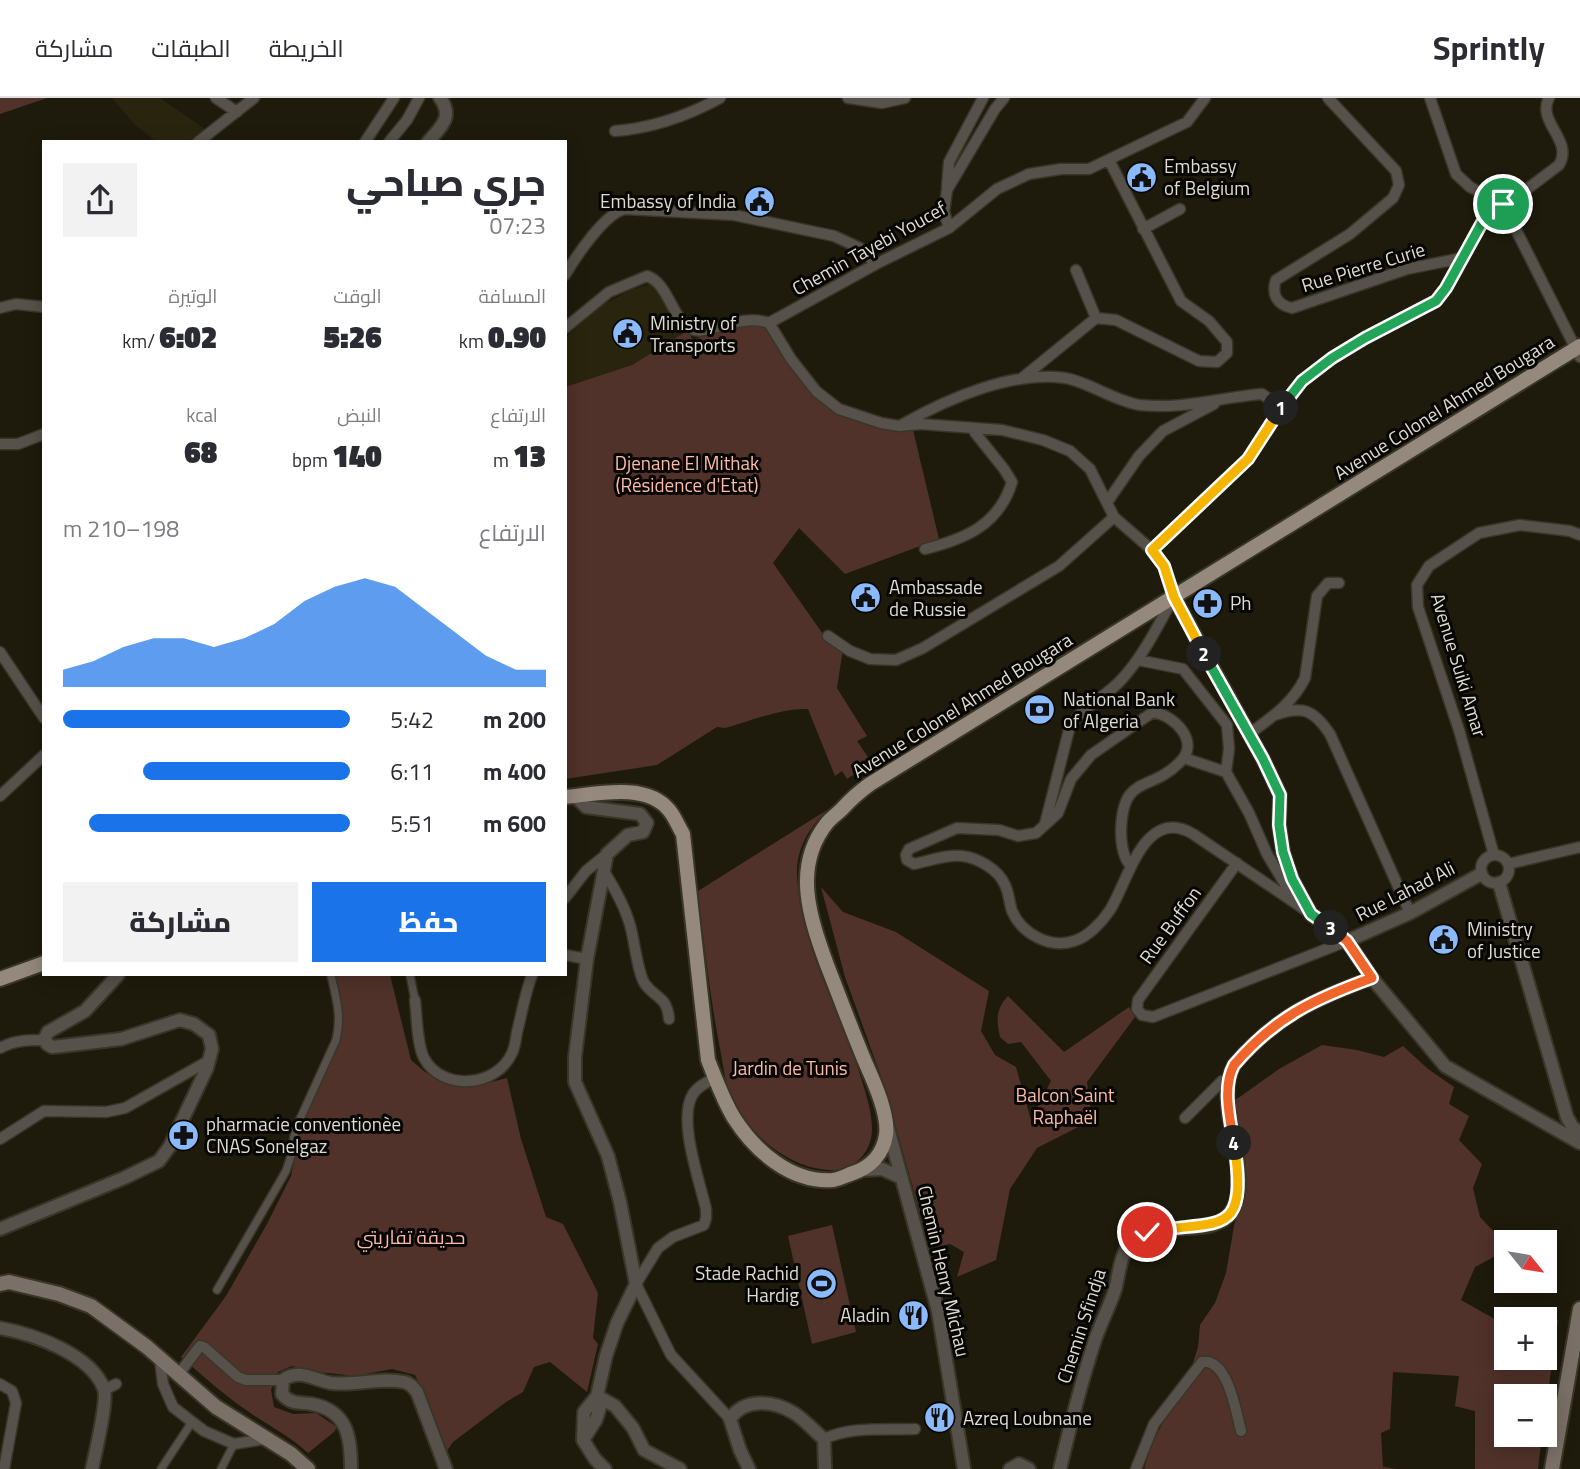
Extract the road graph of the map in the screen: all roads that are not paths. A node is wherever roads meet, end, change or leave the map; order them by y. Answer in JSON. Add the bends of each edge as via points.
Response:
{"nodes":[{"id":1,"x":216,"y":98,"type":"edge"},
{"id":2,"x":254,"y":98,"type":"edge"},
{"id":3,"x":394,"y":98,"type":"edge"},
{"id":4,"x":419,"y":98,"type":"edge"},
{"id":5,"x":440,"y":98,"type":"edge"},
{"id":6,"x":720,"y":98,"type":"edge"},
{"id":7,"x":848,"y":98,"type":"edge"},
{"id":8,"x":905,"y":98,"type":"edge"},
{"id":9,"x":983,"y":98,"type":"edge"},
{"id":10,"x":1004,"y":98,"type":"edge"},
{"id":11,"x":1205,"y":98,"type":"edge"},
{"id":12,"x":1328,"y":98,"type":"edge"},
{"id":13,"x":1430,"y":98,"type":"edge"},
{"id":14,"x":1549,"y":98,"type":"edge"},
{"id":15,"x":237,"y":112,"type":"junction"},
{"id":16,"x":615,"y":131,"type":"dead end"},
{"id":17,"x":201,"y":140,"type":"edge"},
{"id":18,"x":366,"y":140,"type":"edge"},
{"id":19,"x":391,"y":140,"type":"edge"},
{"id":20,"x":430,"y":140,"type":"edge"},
{"id":21,"x":1109,"y":160,"type":"junction"},
{"id":22,"x":947,"y":190,"type":"junction"},
{"id":23,"x":1503,"y":204,"type":"junction"},
{"id":24,"x":1180,"y":209,"type":"dead end"},
{"id":25,"x":949,"y":228,"type":"junction"},
{"id":26,"x":1143,"y":229,"type":"junction"},
{"id":27,"x":1462,"y":258,"type":"junction"},
{"id":28,"x":876,"y":264,"type":"junction"},
{"id":29,"x":1076,"y":270,"type":"dead end"},
{"id":30,"x":567,"y":272,"type":"edge"},
{"id":31,"x":42,"y":307,"type":"edge"},
{"id":32,"x":0,"y":308,"type":"edge"},
{"id":33,"x":1096,"y":318,"type":"junction"},
{"id":34,"x":769,"y":323,"type":"junction"},
{"id":35,"x":567,"y":326,"type":"edge"},
{"id":36,"x":1578,"y":351,"type":"edge"},
{"id":37,"x":1021,"y":379,"type":"junction"},
{"id":38,"x":1217,"y":402,"type":"junction"},
{"id":39,"x":1282,"y":407,"type":"junction"},
{"id":40,"x":899,"y":426,"type":"junction"},
{"id":41,"x":972,"y":429,"type":"junction"},
{"id":42,"x":42,"y":435,"type":"edge"},
{"id":43,"x":0,"y":444,"type":"edge"},
{"id":44,"x":1108,"y":500,"type":"junction"},
{"id":45,"x":1114,"y":517,"type":"junction"},
{"id":46,"x":1580,"y":535,"type":"edge"},
{"id":47,"x":925,"y":549,"type":"dead end"},
{"id":48,"x":1152,"y":550,"type":"junction"},
{"id":49,"x":1339,"y":583,"type":"dead end"},
{"id":50,"x":1174,"y":597,"type":"junction"},
{"id":51,"x":828,"y":636,"type":"dead end"},
{"id":52,"x":0,"y":652,"type":"edge"},
{"id":53,"x":1138,"y":660,"type":"junction"},
{"id":54,"x":42,"y":715,"type":"edge"},
{"id":55,"x":1275,"y":715,"type":"junction"},
{"id":56,"x":1249,"y":734,"type":"junction"},
{"id":57,"x":42,"y":757,"type":"edge"},
{"id":58,"x":1184,"y":758,"type":"junction"},
{"id":59,"x":1226,"y":772,"type":"junction"},
{"id":60,"x":0,"y":796,"type":"edge"},
{"id":61,"x":570,"y":796,"type":"edge"},
{"id":62,"x":1044,"y":828,"type":"junction"},
{"id":63,"x":1580,"y":846,"type":"edge"},
{"id":64,"x":607,"y":854,"type":"junction"},
{"id":65,"x":1494,"y":855,"type":"junction"},
{"id":66,"x":1237,"y":863,"type":"junction"},
{"id":67,"x":1508,"y":864,"type":"junction"},
{"id":68,"x":1131,"y":866,"type":"junction"},
{"id":69,"x":603,"y":869,"type":"junction"},
{"id":70,"x":1481,"y":874,"type":"junction"},
{"id":71,"x":1499,"y":883,"type":"junction"},
{"id":72,"x":567,"y":895,"type":"edge"},
{"id":73,"x":1296,"y":904,"type":"junction"},
{"id":74,"x":1410,"y":913,"type":"junction"},
{"id":75,"x":1311,"y":914,"type":"junction"},
{"id":76,"x":1347,"y":941,"type":"junction"},
{"id":77,"x":567,"y":955,"type":"edge"},
{"id":78,"x":587,"y":959,"type":"junction"},
{"id":79,"x":42,"y":964,"type":"edge"},
{"id":80,"x":119,"y":976,"type":"edge"},
{"id":81,"x":331,"y":976,"type":"edge"},
{"id":82,"x":410,"y":976,"type":"edge"},
{"id":83,"x":532,"y":976,"type":"edge"},
{"id":84,"x":1372,"y":978,"type":"junction"},
{"id":85,"x":0,"y":979,"type":"edge"},
{"id":86,"x":415,"y":1000,"type":"joint"},
{"id":87,"x":669,"y":1019,"type":"dead end"},
{"id":88,"x":45,"y":1040,"type":"junction"},
{"id":89,"x":0,"y":1048,"type":"edge"},
{"id":90,"x":210,"y":1060,"type":"junction"},
{"id":91,"x":715,"y":1078,"type":"junction"},
{"id":92,"x":1228,"y":1082,"type":"junction"},
{"id":93,"x":1185,"y":1118,"type":"dead end"},
{"id":94,"x":887,"y":1124,"type":"junction"},
{"id":95,"x":1576,"y":1136,"type":"edge"},
{"id":96,"x":0,"y":1139,"type":"edge"},
{"id":97,"x":863,"y":1170,"type":"junction"},
{"id":98,"x":902,"y":1178,"type":"junction"},
{"id":99,"x":0,"y":1229,"type":"edge"},
{"id":100,"x":0,"y":1284,"type":"edge"},
{"id":101,"x":636,"y":1284,"type":"junction"},
{"id":102,"x":217,"y":1290,"type":"dead end"},
{"id":103,"x":1580,"y":1309,"type":"edge"},
{"id":104,"x":0,"y":1328,"type":"edge"},
{"id":105,"x":160,"y":1360,"type":"junction"},
{"id":106,"x":178,"y":1375,"type":"junction"},
{"id":107,"x":284,"y":1380,"type":"junction"},
{"id":108,"x":0,"y":1384,"type":"edge"},
{"id":109,"x":597,"y":1396,"type":"junction"},
{"id":110,"x":730,"y":1419,"type":"junction"},
{"id":111,"x":192,"y":1422,"type":"junction"},
{"id":112,"x":915,"y":1429,"type":"dead end"},
{"id":113,"x":1241,"y":1431,"type":"dead end"},
{"id":114,"x":265,"y":1439,"type":"junction"},
{"id":115,"x":824,"y":1439,"type":"junction"},
{"id":116,"x":234,"y":1444,"type":"junction"},
{"id":117,"x":4,"y":1469,"type":"edge"},
{"id":118,"x":92,"y":1469,"type":"edge"},
{"id":119,"x":161,"y":1469,"type":"edge"},
{"id":120,"x":221,"y":1469,"type":"edge"},
{"id":121,"x":308,"y":1469,"type":"edge"},
{"id":122,"x":351,"y":1469,"type":"edge"},
{"id":123,"x":446,"y":1469,"type":"edge"},
{"id":124,"x":605,"y":1469,"type":"edge"},
{"id":125,"x":680,"y":1469,"type":"edge"},
{"id":126,"x":749,"y":1469,"type":"edge"},
{"id":127,"x":825,"y":1469,"type":"edge"},
{"id":128,"x":964,"y":1469,"type":"edge"},
{"id":129,"x":1010,"y":1469,"type":"edge"},
{"id":130,"x":1029,"y":1469,"type":"edge"},
{"id":131,"x":1060,"y":1469,"type":"edge"},
{"id":132,"x":1136,"y":1469,"type":"edge"},
{"id":133,"x":1552,"y":1469,"type":"edge"}],
"edges":[{"from":1,"to":15,"type":"street"},
{"from":2,"to":15,"type":"street"},
{"from":3,"to":18,"type":"street"},
{"from":4,"to":19,"type":"street"},
{"from":5,"to":20,"type":"street","via":[[447,107],[446,120]]},
{"from":6,"to":16,"type":"street","via":[[693,113],[645,128]]},
{"from":7,"to":8,"type":"street","via":[[881,103]]},
{"from":9,"to":22,"type":"street","via":[[949,162]]},
{"from":10,"to":22,"type":"street"},
{"from":11,"to":21,"type":"street","name":"Chemin Tayebi Youcef","via":[[1187,122]]},
{"from":12,"to":27,"type":"street","name":"Rue Pierre Curie","via":[[1396,171],[1398,190],[1350,234],[1276,280],[1277,300],[1292,308],[1407,269]]},
{"from":13,"to":23,"type":"street","via":[[1455,173],[1470,187]]},
{"from":14,"to":23,"type":"street","via":[[1545,112],[1563,149],[1562,162]]},
{"from":15,"to":17,"type":"street"},
{"from":21,"to":25,"type":"street","name":"Chemin Tayebi Youcef","via":[[1089,169],[1029,174],[998,189]]},
{"from":21,"to":26,"type":"street"},
{"from":22,"to":25,"type":"street","via":[[944,212]]},
{"from":23,"to":27,"type":"street","via":[[1489,210]]},
{"from":23,"to":36,"type":"street"},
{"from":24,"to":26,"type":"street"},
{"from":25,"to":28,"type":"street","name":"Chemin Tayebi Youcef"},
{"from":26,"to":33,"type":"street","via":[[1181,301],[1209,321],[1225,340],[1225,356],[1217,362],[1199,361],[1116,320]]},
{"from":27,"to":39,"type":"street","via":[[1436,301],[1332,358],[1302,381]]},
{"from":28,"to":30,"type":"street","via":[[860,248],[834,236],[734,215],[626,209],[608,219]]},
{"from":28,"to":34,"type":"street","name":"Chemin Tayebi Youcef"},
{"from":29,"to":33,"type":"street"},
{"from":31,"to":32,"type":"street","via":[[16,304]]},
{"from":33,"to":37,"type":"street"},
{"from":34,"to":35,"type":"street","via":[[737,320],[694,330],[656,281],[644,276],[609,292]]},
{"from":34,"to":40,"type":"street","via":[[816,391],[839,408]]},
{"from":36,"to":50,"type":"main road","name":"Avenue Colonel Ahmed Bougara"},
{"from":37,"to":38,"type":"street","via":[[1067,378],[1140,405]]},
{"from":37,"to":40,"type":"street","via":[[935,406]]},
{"from":38,"to":39,"type":"street","via":[[1262,394]]},
{"from":38,"to":44,"type":"street","via":[[1163,431]]},
{"from":39,"to":48,"type":"street","via":[[1248,459]]},
{"from":40,"to":41,"type":"street"},
{"from":41,"to":44,"type":"street","via":[[1002,430],[1070,452],[1090,469]]},
{"from":41,"to":47,"type":"street","via":[[1012,482],[1007,498],[987,522],[960,540]]},
{"from":42,"to":43,"type":"street","via":[[18,444]]},
{"from":44,"to":45,"type":"street"},
{"from":45,"to":48,"type":"street"},
{"from":45,"to":51,"type":"street","via":[[1059,566],[896,660],[870,659]]},
{"from":46,"to":65,"type":"street","name":"Avenue Suiki Amar","via":[[1520,525],[1479,533],[1429,566],[1417,585],[1418,607],[1460,730]]},
{"from":48,"to":50,"type":"street","via":[[1164,566]]},
{"from":49,"to":55,"type":"street","via":[[1328,583],[1317,596],[1305,678]]},
{"from":50,"to":53,"type":"street"},
{"from":50,"to":56,"type":"street"},
{"from":50,"to":94,"type":"main road","name":"Avenue Colonel Ahmed Bougara","via":[[870,784],[851,797],[814,842],[806,892],[811,918]]},
{"from":52,"to":54,"type":"street"},
{"from":53,"to":59,"type":"street","via":[[1183,669],[1227,724]]},
{"from":53,"to":62,"type":"street","via":[[1069,726]]},
{"from":55,"to":56,"type":"street"},
{"from":55,"to":74,"type":"street","via":[[1294,708],[1321,720]]},
{"from":56,"to":75,"type":"street","via":[[1280,795],[1283,852]]},
{"from":57,"to":60,"type":"street"},
{"from":58,"to":59,"type":"street"},
{"from":58,"to":62,"type":"street","via":[[1181,726],[1169,716],[1153,712],[1091,755],[1071,779],[1058,813]]},
{"from":58,"to":68,"type":"street","via":[[1126,799],[1121,834],[1124,856]]},
{"from":59,"to":73,"type":"street"},
{"from":61,"to":64,"type":"street","via":[[586,807],[638,813],[646,819],[643,832],[628,835]]},
{"from":61,"to":91,"type":"main road","via":[[616,791],[654,798],[670,811],[683,834],[708,1060]]},
{"from":62,"to":68,"type":"street","via":[[1018,836],[957,828],[909,849],[906,857],[914,864],[959,855],[985,864],[1005,884],[1021,923],[1043,941],[1053,943],[1074,941],[1092,930],[1110,910]]},
{"from":63,"to":67,"type":"street"},
{"from":64,"to":69,"type":"street"},
{"from":64,"to":72,"type":"street"},
{"from":65,"to":67,"type":"street"},
{"from":65,"to":70,"type":"street","via":[[1483,862]]},
{"from":66,"to":68,"type":"street","via":[[1186,831],[1172,828],[1152,837]]},
{"from":66,"to":73,"type":"street"},
{"from":66,"to":76,"type":"street","name":"Rue Buffon","via":[[1138,1000],[1142,1015],[1153,1017]]},
{"from":67,"to":71,"type":"street","via":[[1506,877]]},
{"from":69,"to":78,"type":"street"},
{"from":69,"to":87,"type":"street","via":[[630,923],[644,983],[668,1007]]},
{"from":70,"to":71,"type":"street","via":[[1487,881]]},
{"from":70,"to":74,"type":"street","name":"Rue Lahad Ali"},
{"from":71,"to":95,"type":"street"},
{"from":73,"to":75,"type":"street"},
{"from":74,"to":76,"type":"street","name":"Rue Lahad Ali"},
{"from":75,"to":76,"type":"street"},
{"from":76,"to":84,"type":"street"},
{"from":77,"to":78,"type":"street"},
{"from":78,"to":101,"type":"street","via":[[575,1082],[608,1156]]},
{"from":79,"to":85,"type":"main road"},
{"from":80,"to":88,"type":"street","via":[[85,1011],[49,1031]]},
{"from":81,"to":102,"type":"street","via":[[340,1013],[333,1048],[295,1130],[286,1171]]},
{"from":82,"to":86,"type":"street"},
{"from":83,"to":86,"type":"street","via":[[512,1053],[499,1070],[473,1081],[458,1081],[428,1064],[422,1055]]},
{"from":84,"to":92,"type":"street","via":[[1287,1016],[1240,1058]]},
{"from":84,"to":95,"type":"street","via":[[1445,1066]]},
{"from":88,"to":89,"type":"street","via":[[24,1040]]},
{"from":88,"to":90,"type":"street","via":[[52,1047],[121,1039],[180,1020],[209,1035]]},
{"from":90,"to":96,"type":"street","via":[[125,1108],[44,1111]]},
{"from":90,"to":99,"type":"street","via":[[159,1161]]},
{"from":91,"to":97,"type":"main road","via":[[751,1142],[778,1166],[802,1176],[834,1180]]},
{"from":91,"to":101,"type":"street","via":[[693,1094],[687,1116],[706,1219],[699,1228],[658,1248]]},
{"from":92,"to":93,"type":"street","via":[[1222,1081]]},
{"from":92,"to":131,"type":"street","name":"Chemin Sfindja","via":[[1238,1173],[1236,1204],[1216,1224],[1147,1232],[1130,1243],[1096,1338]]},
{"from":94,"to":97,"type":"main road","via":[[877,1158]]},
{"from":94,"to":98,"type":"street","name":"Chemin Henry Michau"},
{"from":97,"to":98,"type":"street","via":[[882,1168]]},
{"from":98,"to":128,"type":"street","name":"Chemin Henry Michau","via":[[938,1311]]},
{"from":100,"to":105,"type":"main road","via":[[59,1294],[91,1306]]},
{"from":101,"to":109,"type":"street","via":[[617,1323]]},
{"from":101,"to":110,"type":"street","via":[[671,1355]]},
{"from":103,"to":133,"type":"main road"},
{"from":104,"to":118,"type":"street","via":[[64,1349],[110,1387]]},
{"from":105,"to":106,"type":"main road"},
{"from":105,"to":111,"type":"street","via":[[163,1384],[173,1407]]},
{"from":106,"to":107,"type":"street","via":[[204,1346],[238,1377]]},
{"from":106,"to":114,"type":"main road"},
{"from":107,"to":122,"type":"street","via":[[286,1399],[332,1411],[346,1426]]},
{"from":107,"to":123,"type":"street","via":[[301,1374],[343,1384],[410,1384]]},
{"from":108,"to":117,"type":"street","via":[[12,1391],[16,1403]]},
{"from":109,"to":124,"type":"street","via":[[596,1420],[583,1440]]},
{"from":109,"to":125,"type":"street","via":[[615,1406],[634,1428],[644,1450]]},
{"from":110,"to":115,"type":"street","via":[[750,1403],[774,1405],[794,1413]]},
{"from":110,"to":126,"type":"street"},
{"from":111,"to":116,"type":"street"},
{"from":111,"to":119,"type":"street"},
{"from":112,"to":115,"type":"street","via":[[856,1431]]},
{"from":113,"to":132,"type":"street","via":[[1219,1367],[1202,1362],[1154,1424]]},
{"from":114,"to":116,"type":"street"},
{"from":114,"to":121,"type":"main road"},
{"from":115,"to":127,"type":"street"},
{"from":116,"to":120,"type":"street"},
{"from":129,"to":130,"type":"street","via":[[1019,1464]]}]}
